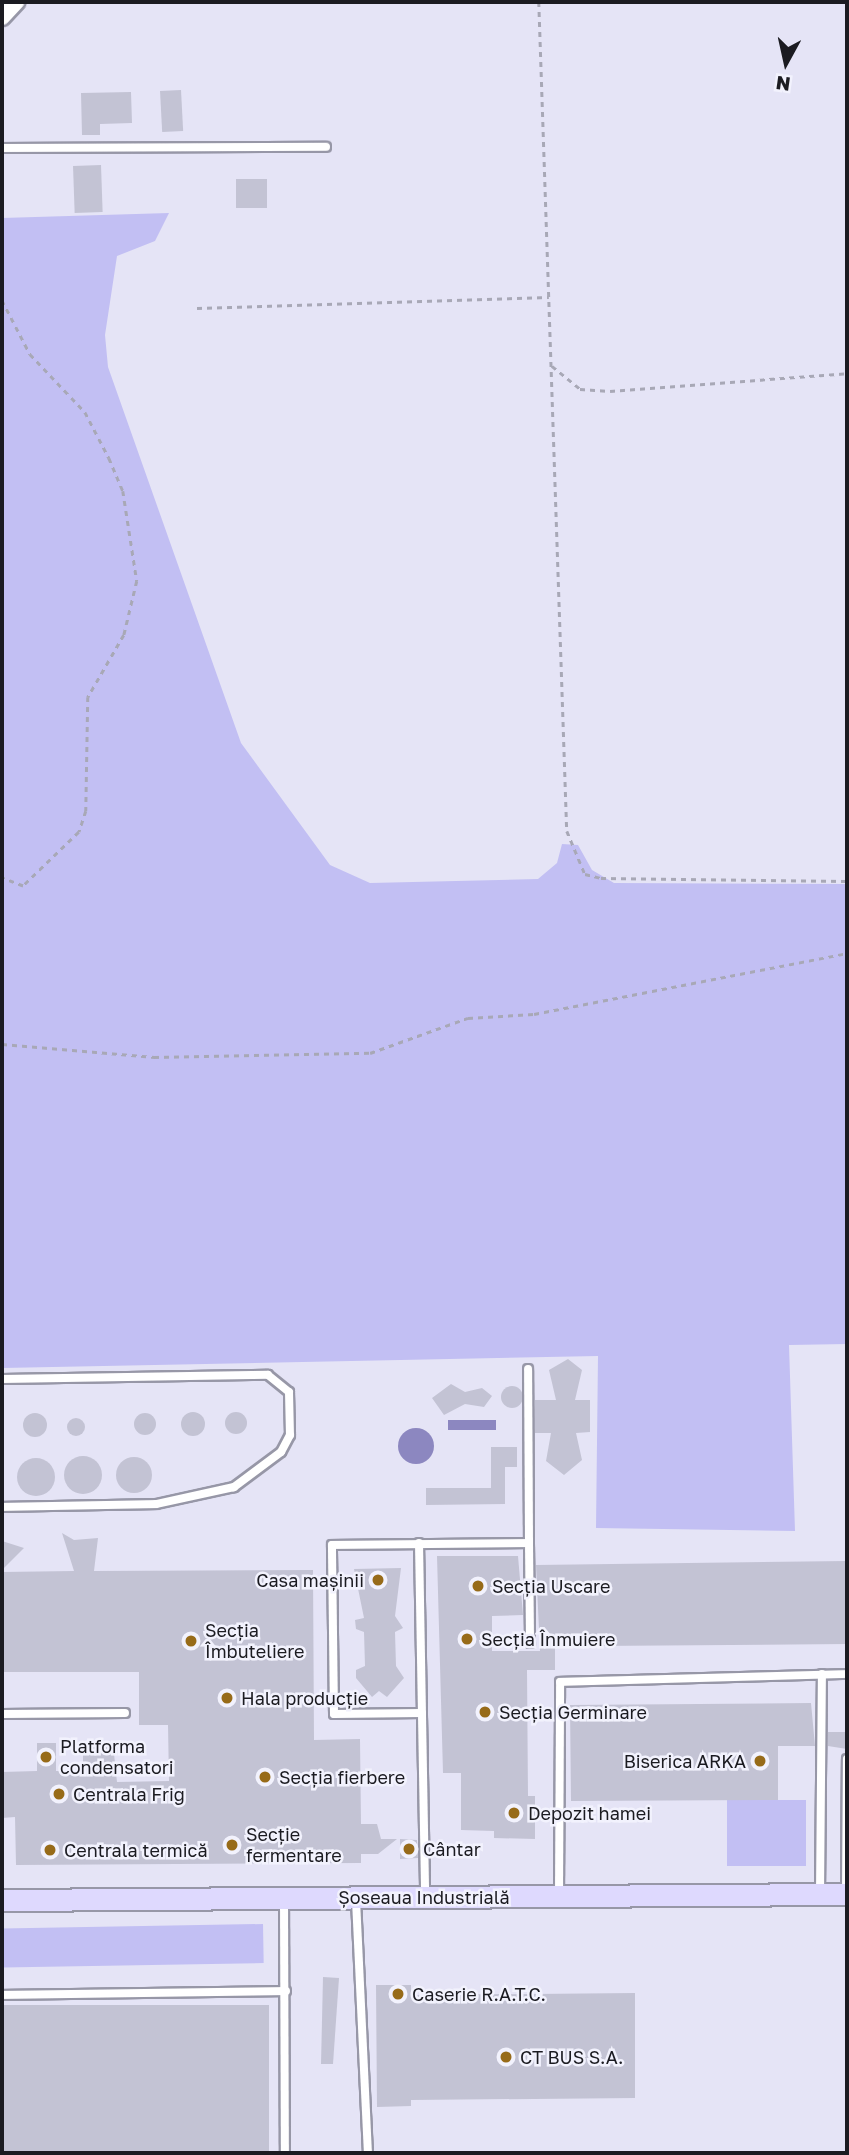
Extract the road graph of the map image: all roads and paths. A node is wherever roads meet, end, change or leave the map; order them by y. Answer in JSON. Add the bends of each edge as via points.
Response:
{"nodes":[{"id":1,"x":16,"y":2,"type":"edge"},
{"id":2,"x":539,"y":2,"type":"edge"},
{"id":3,"x":2,"y":17,"type":"edge"},
{"id":4,"x":326,"y":147,"type":"dead end"},
{"id":5,"x":2,"y":148,"type":"edge"},
{"id":6,"x":549,"y":297,"type":"junction"},
{"id":7,"x":2,"y":300,"type":"edge"},
{"id":8,"x":197,"y":308,"type":"dead end"},
{"id":9,"x":552,"y":366,"type":"junction"},
{"id":10,"x":847,"y":373,"type":"edge"},
{"id":11,"x":2,"y":878,"type":"edge"},
{"id":12,"x":847,"y":881,"type":"edge"},
{"id":13,"x":847,"y":953,"type":"edge"},
{"id":14,"x":2,"y":1044,"type":"edge"},
{"id":15,"x":528,"y":1369,"type":"dead end"},
{"id":16,"x":2,"y":1379,"type":"edge"},
{"id":17,"x":2,"y":1507,"type":"edge"},
{"id":18,"x":529,"y":1543,"type":"junction"},
{"id":19,"x":419,"y":1544,"type":"junction"},
{"id":20,"x":530,"y":1643,"type":"dead end"},
{"id":21,"x":822,"y":1674,"type":"junction"},
{"id":22,"x":847,"y":1674,"type":"edge"},
{"id":23,"x":125,"y":1713,"type":"dead end"},
{"id":24,"x":422,"y":1713,"type":"junction"},
{"id":25,"x":2,"y":1714,"type":"edge"},
{"id":26,"x":847,"y":1759,"type":"edge"},
{"id":27,"x":820,"y":1894,"type":"junction"},
{"id":28,"x":846,"y":1894,"type":"edge"},
{"id":29,"x":425,"y":1896,"type":"junction"},
{"id":30,"x":559,"y":1896,"type":"junction"},
{"id":31,"x":356,"y":1897,"type":"junction"},
{"id":32,"x":284,"y":1898,"type":"junction"},
{"id":33,"x":2,"y":1900,"type":"edge"},
{"id":34,"x":286,"y":1990,"type":"junction"},
{"id":35,"x":2,"y":1995,"type":"edge"},
{"id":36,"x":285,"y":2153,"type":"edge"},
{"id":37,"x":368,"y":2153,"type":"edge"}],
"edges":[{"from":1,"to":3,"type":"street"},
{"from":2,"to":6,"type":"path"},
{"from":4,"to":5,"type":"lane"},
{"from":6,"to":8,"type":"path"},
{"from":6,"to":9,"type":"path"},
{"from":7,"to":11,"type":"path","via":[[30,354],[85,412],[109,458],[124,491],[137,581],[124,635],[88,697],[86,811],[79,832],[23,886]]},
{"from":9,"to":10,"type":"path","via":[[580,389],[610,391]]},
{"from":9,"to":12,"type":"path","via":[[567,831],[585,874]]},
{"from":13,"to":14,"type":"path","via":[[534,1014],[468,1018],[370,1053],[154,1057]]},
{"from":15,"to":18,"type":"lane"},
{"from":16,"to":17,"type":"lane","via":[[268,1375],[289,1392],[290,1436],[281,1452],[234,1487],[156,1504]]},
{"from":18,"to":19,"type":"lane"},
{"from":18,"to":20,"type":"lane"},
{"from":19,"to":24,"type":"lane"},
{"from":19,"to":24,"type":"lane","via":[[332,1545],[334,1714]]},
{"from":21,"to":22,"type":"lane"},
{"from":21,"to":27,"type":"lane"},
{"from":21,"to":30,"type":"lane","via":[[561,1682]]},
{"from":23,"to":25,"type":"lane"},
{"from":24,"to":29,"type":"lane"},
{"from":26,"to":28,"type":"lane"},
{"from":27,"to":28,"type":"street","name":"Șoseaua Industrială"},
{"from":27,"to":30,"type":"street","name":"Șoseaua Industrială"},
{"from":29,"to":30,"type":"street","name":"Șoseaua Industrială"},
{"from":29,"to":31,"type":"street","name":"Șoseaua Industrială"},
{"from":31,"to":32,"type":"street","name":"Șoseaua Industrială"},
{"from":31,"to":37,"type":"lane"},
{"from":32,"to":33,"type":"street","name":"Șoseaua Industrială"},
{"from":32,"to":34,"type":"lane"},
{"from":34,"to":35,"type":"lane"},
{"from":34,"to":36,"type":"lane"}]}
